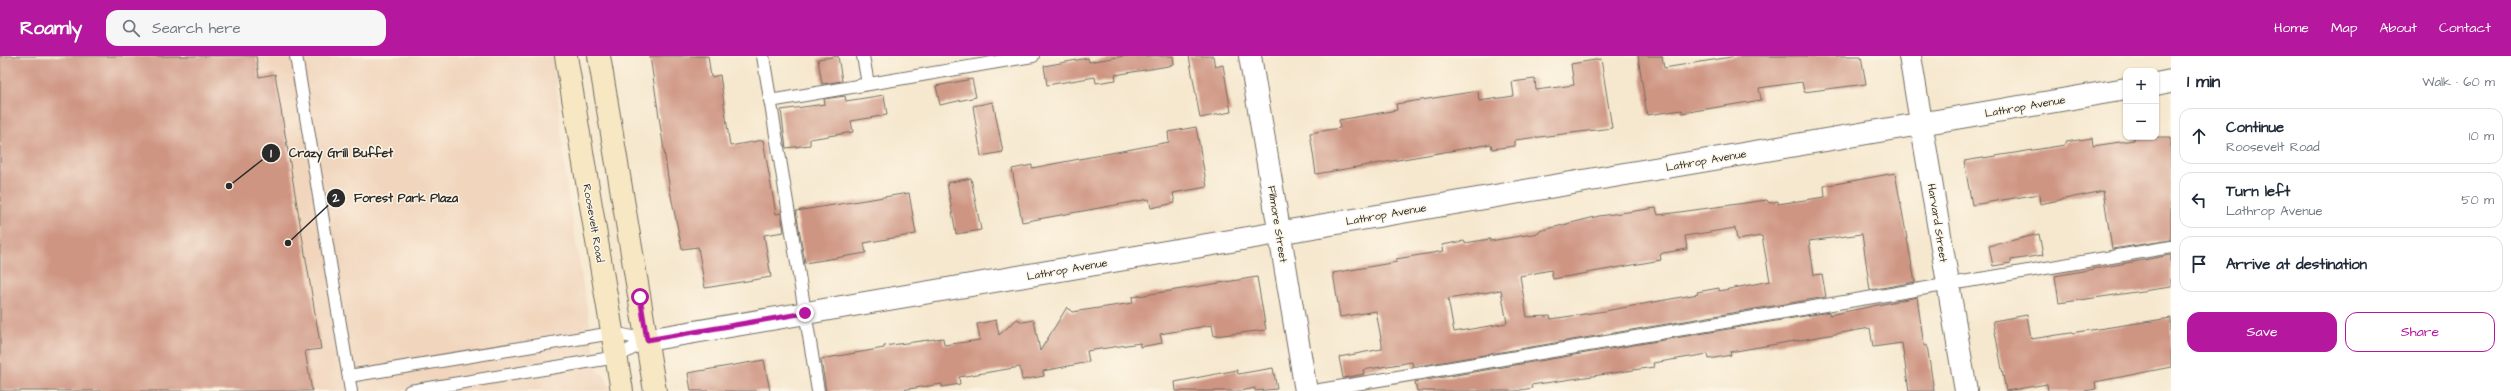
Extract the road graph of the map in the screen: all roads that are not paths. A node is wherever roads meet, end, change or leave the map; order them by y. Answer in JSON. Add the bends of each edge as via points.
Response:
{"nodes":[{"id":1,"x":296,"y":56,"type":"edge"},
{"id":2,"x":566,"y":56,"type":"edge"},
{"id":3,"x":599,"y":56,"type":"edge"},
{"id":4,"x":763,"y":56,"type":"edge"},
{"id":5,"x":864,"y":56,"type":"edge"},
{"id":6,"x":1033,"y":56,"type":"edge"},
{"id":7,"x":1250,"y":56,"type":"edge"},
{"id":8,"x":1910,"y":56,"type":"edge"},
{"id":9,"x":2171,"y":81,"type":"edge"},
{"id":10,"x":2159,"y":83,"type":"edge"},
{"id":11,"x":868,"y":84,"type":"junction"},
{"id":12,"x":2123,"y":89,"type":"edge"},
{"id":13,"x":770,"y":101,"type":"junction"},
{"id":14,"x":1921,"y":123,"type":"junction"},
{"id":15,"x":1280,"y":232,"type":"junction"},
{"id":16,"x":2171,"y":246,"type":"edge"},
{"id":17,"x":1948,"y":284,"type":"junction"},
{"id":18,"x":805,"y":313,"type":"junction"},
{"id":19,"x":613,"y":333,"type":"junction"},
{"id":20,"x":647,"y":340,"type":"junction"},
{"id":21,"x":617,"y":357,"type":"junction"},
{"id":22,"x":349,"y":376,"type":"junction"},
{"id":23,"x":351,"y":391,"type":"edge"},
{"id":24,"x":410,"y":391,"type":"edge"},
{"id":25,"x":622,"y":391,"type":"edge"},
{"id":26,"x":655,"y":391,"type":"edge"},
{"id":27,"x":818,"y":391,"type":"edge"},
{"id":28,"x":1306,"y":391,"type":"edge"},
{"id":29,"x":1314,"y":391,"type":"edge"},
{"id":30,"x":1966,"y":391,"type":"edge"}],
"edges":[{"from":1,"to":22,"type":"lane"},
{"from":2,"to":19,"type":"main road","name":"Roosevelt Road"},
{"from":3,"to":20,"type":"main road"},
{"from":4,"to":13,"type":"lane"},
{"from":5,"to":11,"type":"lane"},
{"from":6,"to":11,"type":"lane"},
{"from":7,"to":15,"type":"street","name":"Fillmore Street"},
{"from":8,"to":14,"type":"street","name":"Harvard Street"},
{"from":9,"to":10,"type":"street"},
{"from":11,"to":13,"type":"lane"},
{"from":12,"to":14,"type":"street","name":"Lathrop Avenue"},
{"from":13,"to":18,"type":"lane"},
{"from":14,"to":15,"type":"street","name":"Lathrop Avenue"},
{"from":14,"to":17,"type":"street","name":"Harvard Street"},
{"from":15,"to":18,"type":"street","name":"Lathrop Avenue"},
{"from":15,"to":28,"type":"street","name":"Fillmore Street"},
{"from":16,"to":17,"type":"lane"},
{"from":17,"to":29,"type":"lane"},
{"from":17,"to":30,"type":"street","name":"Harvard Street"},
{"from":18,"to":20,"type":"street","name":"Lathrop Avenue"},
{"from":18,"to":27,"type":"lane"},
{"from":19,"to":20,"type":"lane"},
{"from":19,"to":21,"type":"main road","name":"Roosevelt Road"},
{"from":19,"to":22,"type":"lane"},
{"from":20,"to":21,"type":"lane"},
{"from":20,"to":26,"type":"main road"},
{"from":21,"to":24,"type":"lane"},
{"from":21,"to":25,"type":"main road","name":"Roosevelt Road"},
{"from":22,"to":23,"type":"lane"}]}
